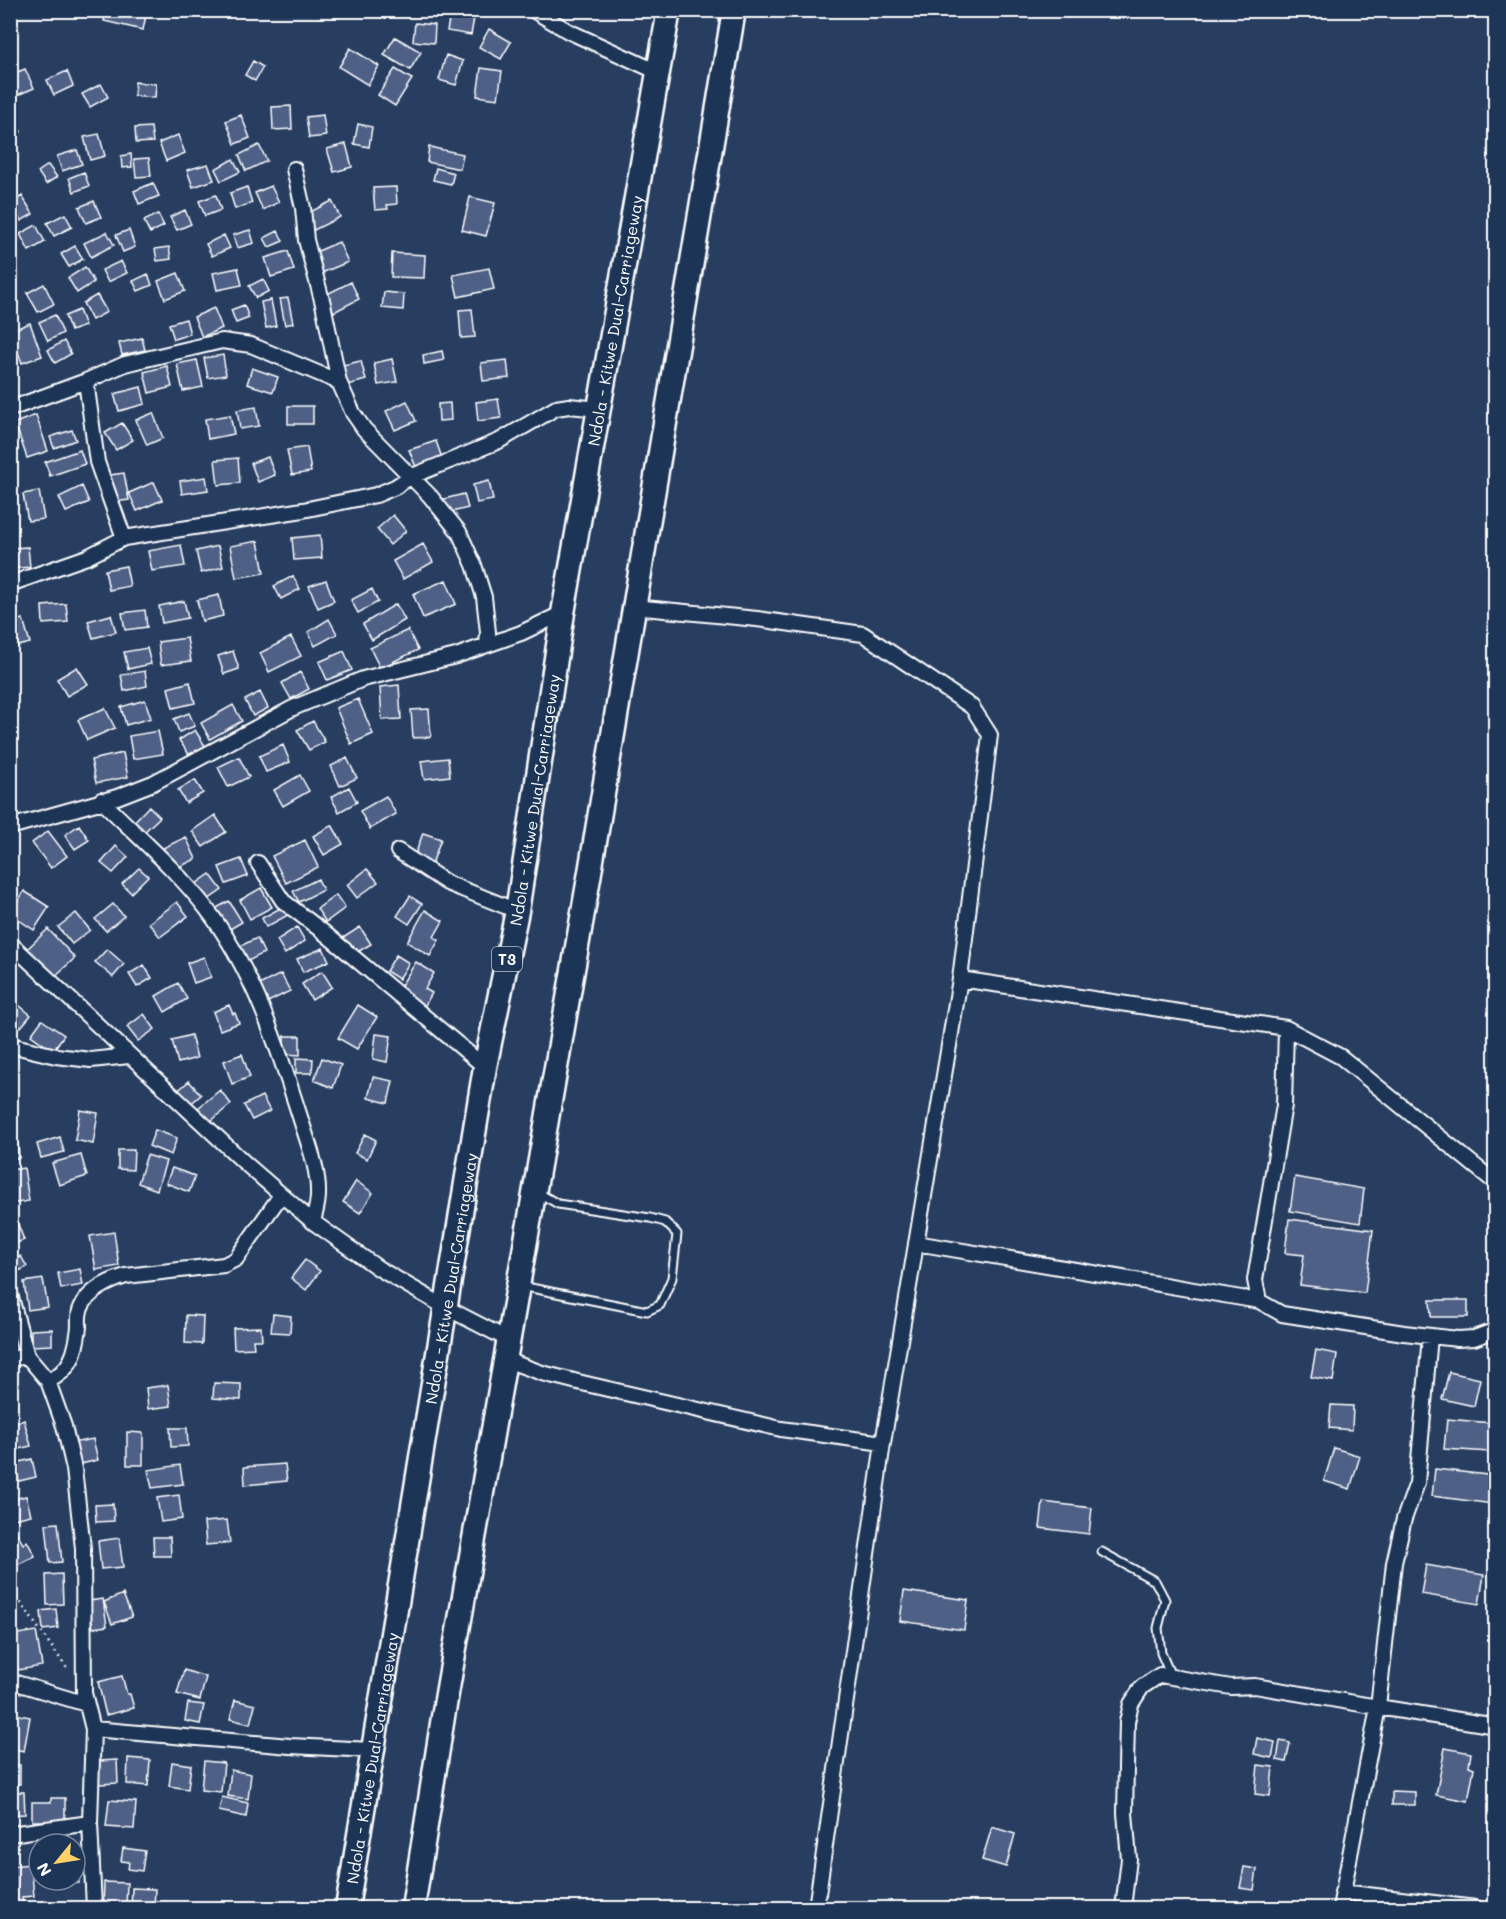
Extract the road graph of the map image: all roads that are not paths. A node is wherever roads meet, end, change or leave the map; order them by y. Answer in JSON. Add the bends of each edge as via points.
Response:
{"nodes":[{"id":1,"x":533,"y":10,"type":"edge"},
{"id":2,"x":669,"y":10,"type":"edge"},
{"id":3,"x":734,"y":10,"type":"edge"},
{"id":4,"x":660,"y":74,"type":"junction"},
{"id":5,"x":294,"y":170,"type":"dead end"},
{"id":6,"x":86,"y":381,"type":"junction"},
{"id":7,"x":339,"y":382,"type":"junction"},
{"id":8,"x":10,"y":409,"type":"edge"},
{"id":9,"x":599,"y":409,"type":"junction"},
{"id":10,"x":410,"y":477,"type":"junction"},
{"id":11,"x":124,"y":538,"type":"junction"},
{"id":12,"x":10,"y":584,"type":"edge"},
{"id":13,"x":634,"y":607,"type":"junction"},
{"id":14,"x":563,"y":613,"type":"junction"},
{"id":15,"x":487,"y":645,"type":"junction"},
{"id":16,"x":101,"y":800,"type":"junction"},
{"id":17,"x":10,"y":827,"type":"edge"},
{"id":18,"x":398,"y":851,"type":"dead end"},
{"id":19,"x":258,"y":863,"type":"dead end"},
{"id":20,"x":517,"y":911,"type":"junction"},
{"id":21,"x":10,"y":943,"type":"edge"},
{"id":22,"x":960,"y":979,"type":"junction"},
{"id":23,"x":1286,"y":1028,"type":"junction"},
{"id":24,"x":10,"y":1045,"type":"edge"},
{"id":25,"x":129,"y":1056,"type":"junction"},
{"id":26,"x":485,"y":1067,"type":"junction"},
{"id":27,"x":1496,"y":1183,"type":"edge"},
{"id":28,"x":535,"y":1190,"type":"junction"},
{"id":29,"x":281,"y":1195,"type":"junction"},
{"id":30,"x":313,"y":1222,"type":"junction"},
{"id":31,"x":916,"y":1243,"type":"junction"},
{"id":32,"x":518,"y":1285,"type":"junction"},
{"id":33,"x":10,"y":1294,"type":"edge"},
{"id":34,"x":1260,"y":1301,"type":"junction"},
{"id":35,"x":445,"y":1307,"type":"junction"},
{"id":36,"x":1496,"y":1330,"type":"edge"},
{"id":37,"x":1430,"y":1336,"type":"junction"},
{"id":38,"x":507,"y":1350,"type":"junction"},
{"id":39,"x":27,"y":1356,"type":"junction"},
{"id":40,"x":10,"y":1359,"type":"edge"},
{"id":41,"x":48,"y":1382,"type":"junction"},
{"id":42,"x":884,"y":1443,"type":"junction"},
{"id":43,"x":1102,"y":1552,"type":"dead end"},
{"id":44,"x":1171,"y":1676,"type":"junction"},
{"id":45,"x":10,"y":1681,"type":"edge"},
{"id":46,"x":85,"y":1698,"type":"junction"},
{"id":47,"x":1378,"y":1707,"type":"junction"},
{"id":48,"x":1496,"y":1726,"type":"edge"},
{"id":49,"x":93,"y":1729,"type":"junction"},
{"id":50,"x":372,"y":1750,"type":"junction"},
{"id":51,"x":90,"y":1823,"type":"junction"},
{"id":52,"x":10,"y":1834,"type":"edge"},
{"id":53,"x":1342,"y":1892,"type":"junction"},
{"id":54,"x":94,"y":1908,"type":"edge"},
{"id":55,"x":347,"y":1908,"type":"edge"},
{"id":56,"x":412,"y":1908,"type":"edge"},
{"id":57,"x":816,"y":1908,"type":"edge"},
{"id":58,"x":1122,"y":1908,"type":"edge"},
{"id":59,"x":1340,"y":1908,"type":"edge"},
{"id":60,"x":1476,"y":1908,"type":"edge"}],
"edges":[{"from":1,"to":4,"type":"street","via":[[568,31]]},
{"from":2,"to":4,"type":"highway","name":"Ndola - Kitwe Dual-Carriageway","number":"T3"},
{"from":3,"to":13,"type":"highway"},
{"from":4,"to":9,"type":"highway","name":"Ndola - Kitwe Dual-Carriageway","number":"T3"},
{"from":5,"to":7,"type":"street"},
{"from":6,"to":7,"type":"street","via":[[125,364],[222,341],[251,345]]},
{"from":6,"to":8,"type":"street"},
{"from":6,"to":11,"type":"street","via":[[97,462]]},
{"from":7,"to":10,"type":"street","via":[[364,429]]},
{"from":9,"to":10,"type":"street","via":[[568,405],[556,408],[499,441]]},
{"from":9,"to":14,"type":"highway","name":"Ndola - Kitwe Dual-Carriageway","number":"T3"},
{"from":10,"to":11,"type":"street","via":[[376,495]]},
{"from":10,"to":15,"type":"street","via":[[459,532],[484,597]]},
{"from":11,"to":12,"type":"street","via":[[87,557]]},
{"from":13,"to":22,"type":"street","via":[[863,633],[972,707],[990,735]]},
{"from":13,"to":28,"type":"highway"},
{"from":14,"to":15,"type":"street"},
{"from":14,"to":20,"type":"highway","name":"Ndola - Kitwe Dual-Carriageway","number":"T3"},
{"from":15,"to":16,"type":"street","via":[[363,679],[293,708],[153,783]]},
{"from":16,"to":17,"type":"street"},
{"from":16,"to":30,"type":"street","via":[[206,907],[249,982],[272,1031],[308,1144],[318,1195]]},
{"from":18,"to":20,"type":"street","via":[[447,883]]},
{"from":19,"to":26,"type":"street","via":[[283,901]]},
{"from":20,"to":26,"type":"highway","name":"Ndola - Kitwe Dual-Carriageway","number":"T3"},
{"from":21,"to":25,"type":"street"},
{"from":22,"to":23,"type":"street"},
{"from":22,"to":31,"type":"street"},
{"from":23,"to":27,"type":"street","via":[[1341,1058]]},
{"from":23,"to":34,"type":"street","via":[[1284,1105],[1255,1280]]},
{"from":24,"to":25,"type":"street","via":[[92,1060]]},
{"from":25,"to":29,"type":"street"},
{"from":26,"to":35,"type":"highway","name":"Ndola - Kitwe Dual-Carriageway","number":"T3"},
{"from":28,"to":32,"type":"highway"},
{"from":28,"to":32,"type":"lane","via":[[558,1204],[664,1222],[678,1234],[672,1278],[660,1305],[647,1311]]},
{"from":29,"to":30,"type":"street"},
{"from":29,"to":41,"type":"street","via":[[236,1259],[224,1265],[126,1276],[94,1293],[80,1310],[75,1353],[61,1375]]},
{"from":30,"to":35,"type":"street","via":[[378,1268]]},
{"from":31,"to":34,"type":"street"},
{"from":31,"to":42,"type":"street"},
{"from":32,"to":38,"type":"highway"},
{"from":33,"to":39,"type":"street"},
{"from":34,"to":37,"type":"street","via":[[1282,1314]]},
{"from":35,"to":38,"type":"street"},
{"from":35,"to":50,"type":"highway","name":"Ndola - Kitwe Dual-Carriageway","number":"T3"},
{"from":36,"to":37,"type":"street","via":[[1474,1338]]},
{"from":37,"to":47,"type":"street","via":[[1417,1483],[1394,1563]]},
{"from":38,"to":42,"type":"street","via":[[542,1372],[582,1383],[781,1429]]},
{"from":38,"to":56,"type":"highway"},
{"from":39,"to":40,"type":"street"},
{"from":39,"to":41,"type":"street"},
{"from":41,"to":46,"type":"street","via":[[64,1426],[77,1492],[83,1548]]},
{"from":42,"to":57,"type":"street"},
{"from":43,"to":44,"type":"lane","via":[[1155,1581],[1165,1600],[1158,1629],[1161,1653]]},
{"from":44,"to":47,"type":"street"},
{"from":44,"to":58,"type":"street","via":[[1160,1675],[1142,1687],[1131,1704],[1127,1722],[1125,1813],[1129,1859]]},
{"from":45,"to":46,"type":"street"},
{"from":46,"to":49,"type":"street"},
{"from":47,"to":48,"type":"street"},
{"from":47,"to":53,"type":"street"},
{"from":49,"to":50,"type":"street"},
{"from":49,"to":51,"type":"street"},
{"from":50,"to":55,"type":"highway","name":"Ndola - Kitwe Dual-Carriageway","number":"T3"},
{"from":51,"to":52,"type":"street"},
{"from":51,"to":54,"type":"street"},
{"from":53,"to":59,"type":"street"},
{"from":53,"to":60,"type":"street"}]}
